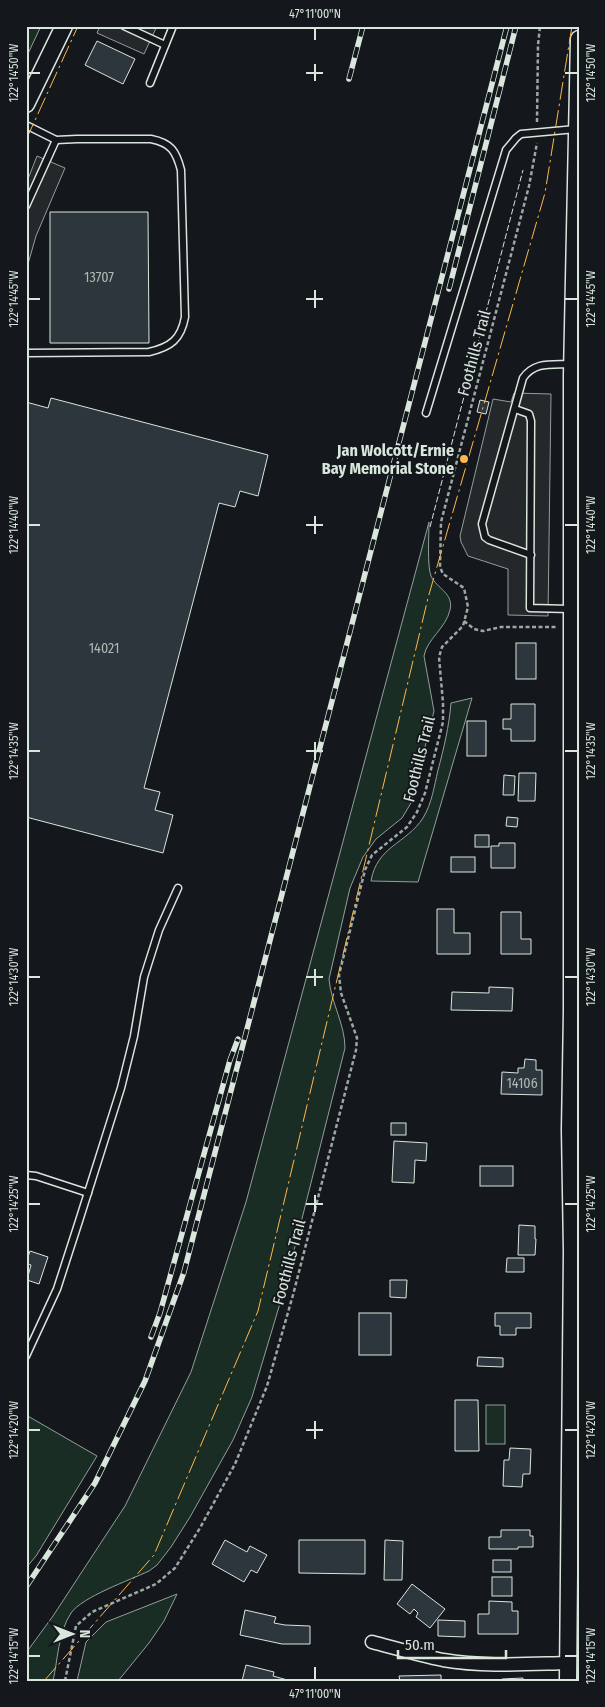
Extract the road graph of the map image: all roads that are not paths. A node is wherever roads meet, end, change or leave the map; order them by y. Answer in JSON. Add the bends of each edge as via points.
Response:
{"nodes":[{"id":1,"x":64,"y":26,"type":"edge"},
{"id":2,"x":124,"y":26,"type":"edge"},
{"id":3,"x":173,"y":26,"type":"edge"},
{"id":4,"x":579,"y":39,"type":"edge"},
{"id":5,"x":166,"y":45,"type":"junction"},
{"id":6,"x":578,"y":80,"type":"edge"},
{"id":7,"x":150,"y":83,"type":"dead end"},
{"id":8,"x":26,"y":104,"type":"edge"},
{"id":9,"x":26,"y":125,"type":"edge"},
{"id":10,"x":576,"y":130,"type":"junction"},
{"id":11,"x":56,"y":140,"type":"junction"},
{"id":12,"x":26,"y":206,"type":"edge"},
{"id":13,"x":26,"y":353,"type":"edge"},
{"id":14,"x":572,"y":364,"type":"junction"},
{"id":15,"x":514,"y":409,"type":"junction"},
{"id":16,"x":426,"y":412,"type":"dead end"},
{"id":17,"x":530,"y":555,"type":"junction"},
{"id":18,"x":570,"y":609,"type":"junction"},
{"id":19,"x":575,"y":738,"type":"edge"},
{"id":20,"x":178,"y":888,"type":"dead end"},
{"id":21,"x":575,"y":1011,"type":"edge"},
{"id":22,"x":26,"y":1175,"type":"edge"},
{"id":23,"x":88,"y":1193,"type":"junction"},
{"id":24,"x":575,"y":1252,"type":"edge"},
{"id":25,"x":26,"y":1356,"type":"edge"},
{"id":26,"x":573,"y":1598,"type":"edge"},
{"id":27,"x":372,"y":1642,"type":"dead end"},
{"id":28,"x":568,"y":1663,"type":"junction"},
{"id":29,"x":568,"y":1681,"type":"edge"}],
"edges":[{"from":1,"to":8,"type":"street"},
{"from":2,"to":5,"type":"lane"},
{"from":3,"to":5,"type":"lane"},
{"from":4,"to":6,"type":"street"},
{"from":5,"to":7,"type":"lane"},
{"from":6,"to":10,"type":"street"},
{"from":9,"to":11,"type":"lane"},
{"from":10,"to":14,"type":"street"},
{"from":10,"to":16,"type":"lane","via":[[521,134],[506,150]]},
{"from":11,"to":12,"type":"lane"},
{"from":11,"to":13,"type":"lane","via":[[151,139],[171,147],[180,170],[185,317],[182,331],[172,343],[150,352]]},
{"from":14,"to":15,"type":"lane","via":[[532,367],[523,378]]},
{"from":14,"to":18,"type":"street"},
{"from":15,"to":17,"type":"lane","via":[[529,414],[532,422]]},
{"from":15,"to":17,"type":"lane","via":[[482,531],[485,538]]},
{"from":17,"to":18,"type":"lane","via":[[530,608]]},
{"from":18,"to":19,"type":"street"},
{"from":19,"to":21,"type":"street"},
{"from":20,"to":23,"type":"lane","via":[[159,930],[144,977],[130,1054]]},
{"from":21,"to":24,"type":"street","via":[[570,1130]]},
{"from":22,"to":23,"type":"lane"},
{"from":23,"to":25,"type":"lane","via":[[56,1289]]},
{"from":24,"to":26,"type":"street"},
{"from":26,"to":28,"type":"street"},
{"from":27,"to":28,"type":"street","via":[[468,1663]]},
{"from":28,"to":29,"type":"street"}]}
